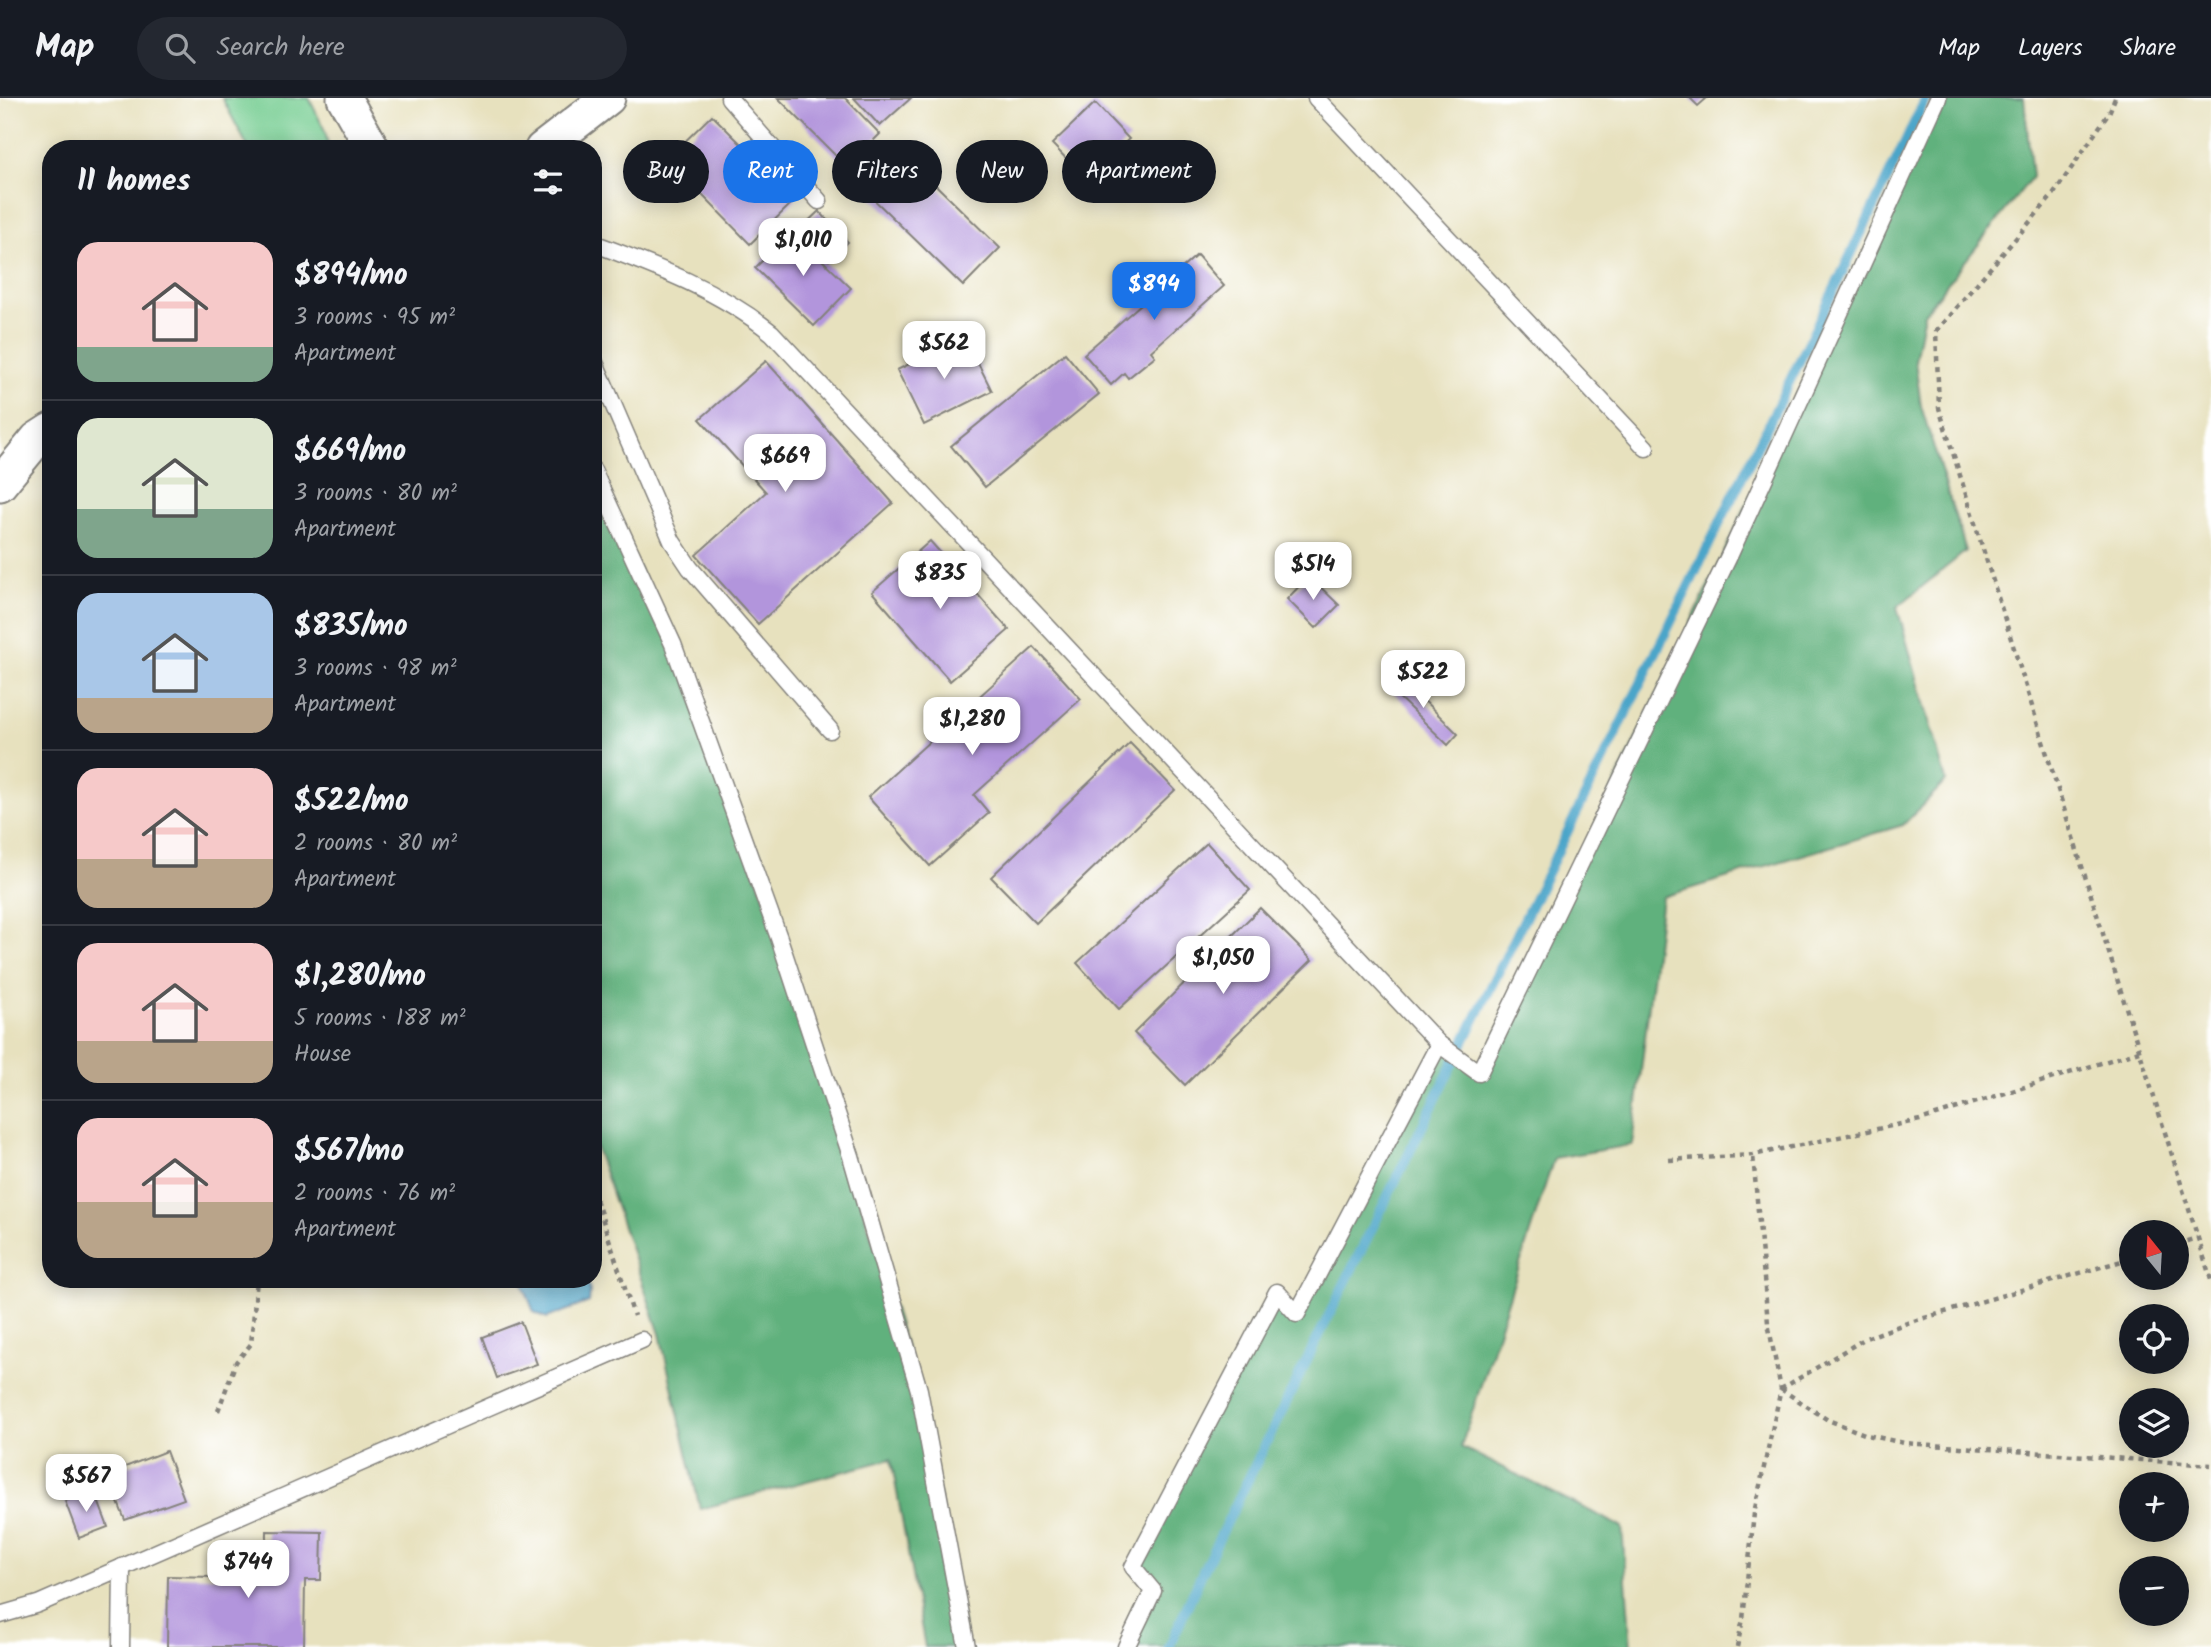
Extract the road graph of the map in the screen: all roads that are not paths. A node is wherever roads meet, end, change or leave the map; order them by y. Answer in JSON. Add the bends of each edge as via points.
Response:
{"nodes":[{"id":1,"x":344,"y":98,"type":"edge"},
{"id":2,"x":608,"y":98,"type":"edge"},
{"id":3,"x":729,"y":98,"type":"edge"},
{"id":4,"x":1316,"y":98,"type":"edge"},
{"id":5,"x":1938,"y":98,"type":"edge"},
{"id":6,"x":368,"y":140,"type":"edge"},
{"id":7,"x":554,"y":140,"type":"edge"},
{"id":8,"x":820,"y":201,"type":"dead end"},
{"id":9,"x":602,"y":246,"type":"edge"},
{"id":10,"x":602,"y":379,"type":"edge"},
{"id":11,"x":42,"y":436,"type":"edge"},
{"id":12,"x":1646,"y":448,"type":"dead end"},
{"id":13,"x":0,"y":484,"type":"edge"},
{"id":14,"x":602,"y":490,"type":"edge"},
{"id":15,"x":830,"y":730,"type":"dead end"},
{"id":16,"x":1439,"y":1044,"type":"junction"},
{"id":17,"x":642,"y":1340,"type":"road end"},
{"id":18,"x":122,"y":1567,"type":"junction"},
{"id":19,"x":0,"y":1615,"type":"edge"},
{"id":20,"x":121,"y":1647,"type":"edge"},
{"id":21,"x":967,"y":1647,"type":"edge"},
{"id":22,"x":1126,"y":1647,"type":"edge"}],
"edges":[{"from":1,"to":6,"type":"street"},
{"from":2,"to":7,"type":"street"},
{"from":3,"to":8,"type":"lane"},
{"from":4,"to":12,"type":"lane"},
{"from":5,"to":16,"type":"lane","via":[[1731,552],[1479,1073]]},
{"from":9,"to":16,"type":"lane","via":[[706,289],[772,333]]},
{"from":10,"to":15,"type":"lane","via":[[672,541],[690,568]]},
{"from":11,"to":13,"type":"street"},
{"from":14,"to":21,"type":"lane","via":[[673,644],[779,938],[851,1156],[919,1391]]},
{"from":16,"to":22,"type":"lane","via":[[1297,1314],[1277,1292],[1150,1534],[1133,1567],[1153,1591]]},
{"from":17,"to":18,"type":"lane"},
{"from":18,"to":19,"type":"lane","via":[[38,1604]]},
{"from":18,"to":20,"type":"lane"}]}
